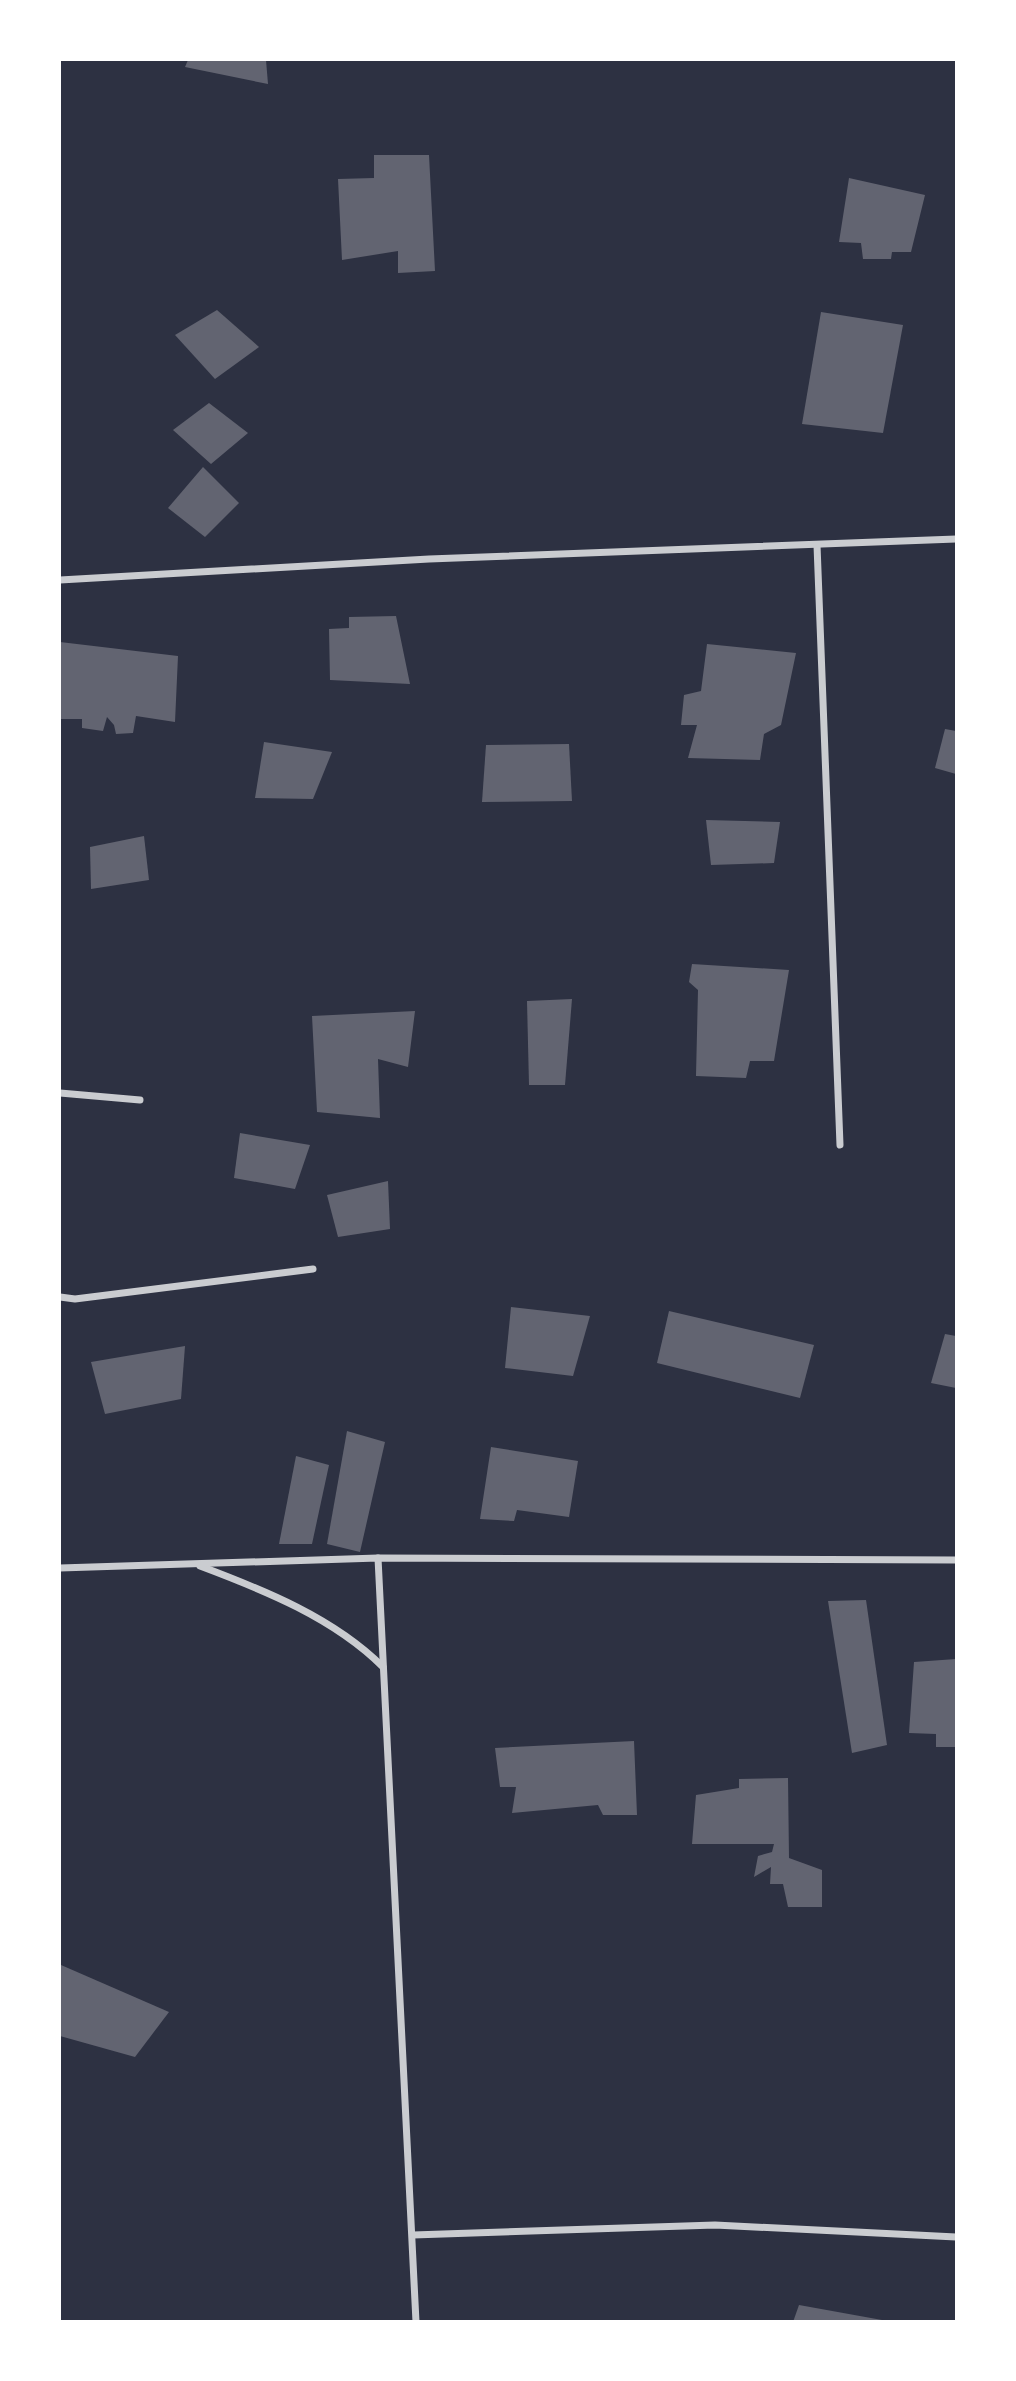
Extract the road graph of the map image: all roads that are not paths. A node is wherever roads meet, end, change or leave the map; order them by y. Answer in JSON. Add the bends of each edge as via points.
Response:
{"nodes":[{"id":1,"x":957,"y":539,"type":"edge"},
{"id":2,"x":817,"y":545,"type":"junction"},
{"id":3,"x":60,"y":580,"type":"edge"},
{"id":4,"x":60,"y":1093,"type":"edge"},
{"id":5,"x":140,"y":1100,"type":"dead end"},
{"id":6,"x":840,"y":1145,"type":"dead end"},
{"id":7,"x":313,"y":1269,"type":"dead end"},
{"id":8,"x":60,"y":1297,"type":"edge"},
{"id":9,"x":378,"y":1558,"type":"junction"},
{"id":10,"x":957,"y":1560,"type":"edge"},
{"id":11,"x":196,"y":1564,"type":"junction"},
{"id":12,"x":60,"y":1568,"type":"edge"},
{"id":13,"x":383,"y":1667,"type":"junction"},
{"id":14,"x":413,"y":2235,"type":"junction"},
{"id":15,"x":957,"y":2237,"type":"edge"},
{"id":16,"x":416,"y":2322,"type":"edge"}],
"edges":[{"from":1,"to":2,"type":"street"},
{"from":2,"to":3,"type":"street","via":[[429,559]]},
{"from":2,"to":6,"type":"street"},
{"from":4,"to":5,"type":"street"},
{"from":7,"to":8,"type":"street","via":[[75,1299]]},
{"from":9,"to":10,"type":"street"},
{"from":9,"to":11,"type":"street"},
{"from":9,"to":13,"type":"street"},
{"from":11,"to":12,"type":"street"},
{"from":11,"to":13,"type":"street","via":[[259,1588],[312,1616],[362,1646]]},
{"from":13,"to":14,"type":"street"},
{"from":14,"to":15,"type":"street","via":[[715,2225]]},
{"from":14,"to":16,"type":"street"}]}
